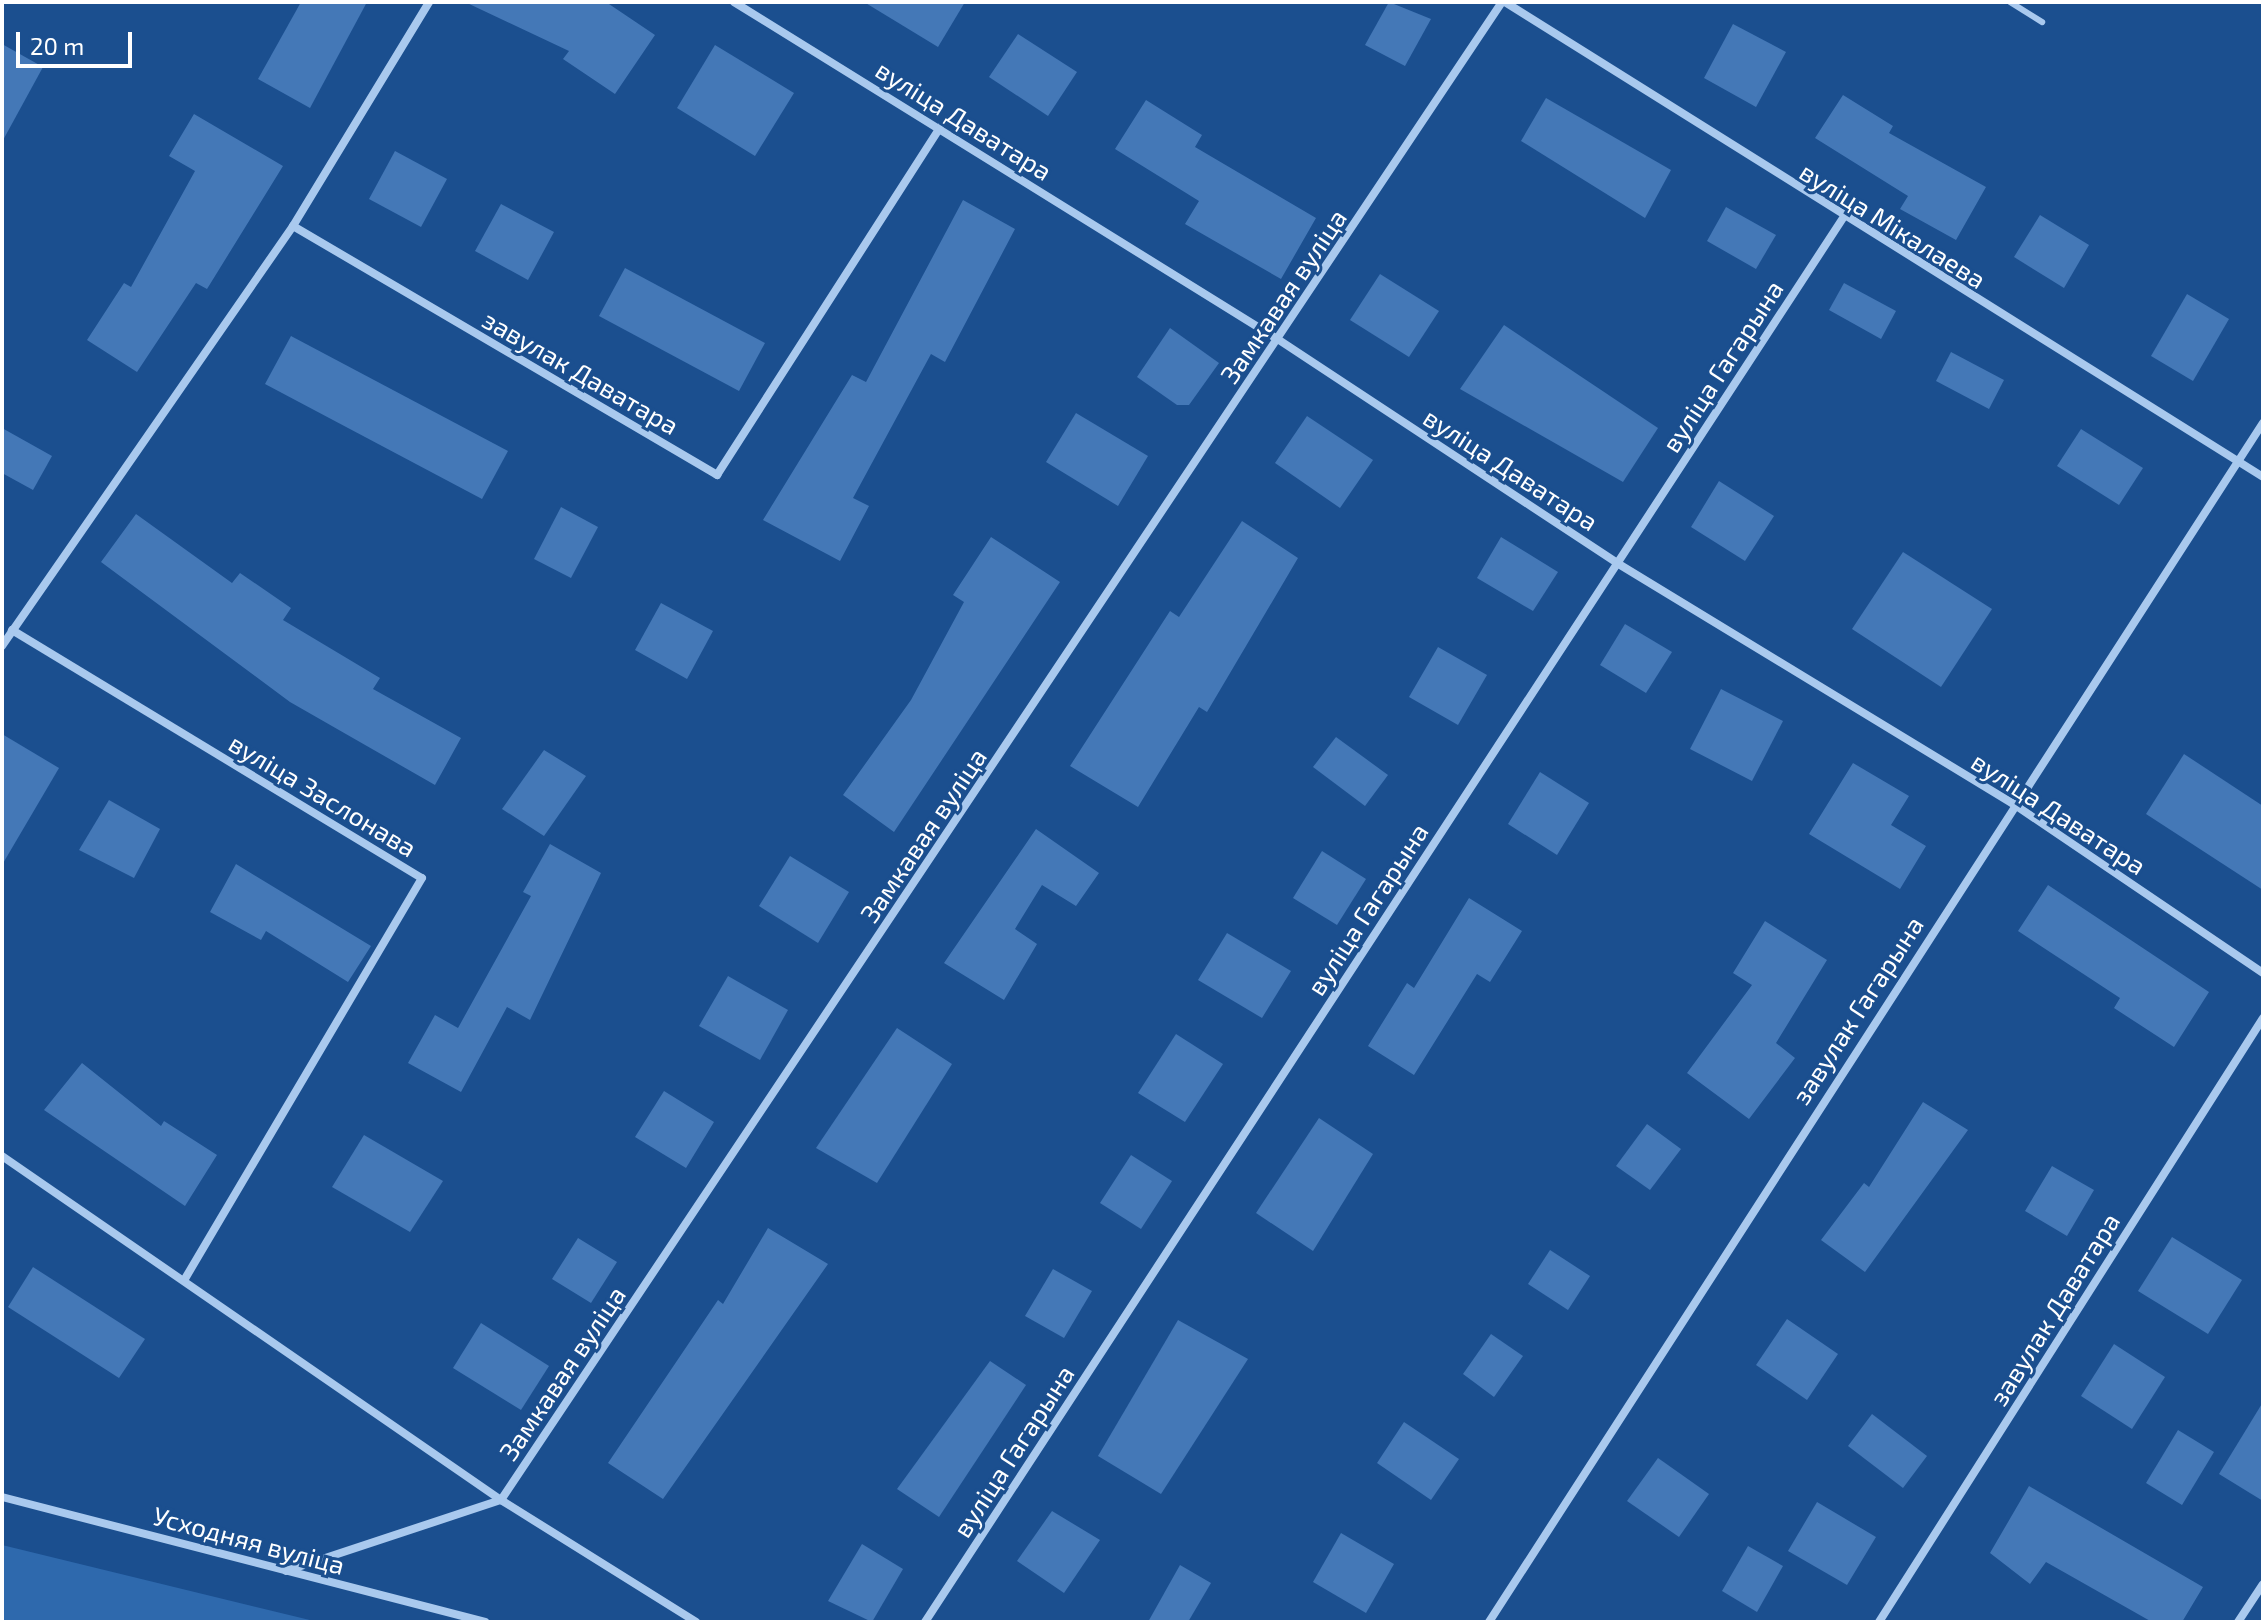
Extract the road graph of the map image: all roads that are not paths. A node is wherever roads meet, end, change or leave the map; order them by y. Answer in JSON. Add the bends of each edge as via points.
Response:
{"nodes":[{"id":1,"x":429,"y":2,"type":"edge"},
{"id":2,"x":734,"y":2,"type":"edge"},
{"id":3,"x":1503,"y":2,"type":"edge"},
{"id":4,"x":2010,"y":2,"type":"edge"},
{"id":5,"x":2042,"y":22,"type":"dead end"},
{"id":6,"x":940,"y":127,"type":"junction"},
{"id":7,"x":1843,"y":218,"type":"junction"},
{"id":8,"x":293,"y":226,"type":"junction"},
{"id":9,"x":1279,"y":340,"type":"junction"},
{"id":10,"x":2263,"y":423,"type":"edge"},
{"id":11,"x":2239,"y":462,"type":"junction"},
{"id":12,"x":2263,"y":477,"type":"edge"},
{"id":13,"x":1617,"y":563,"type":"junction"},
{"id":14,"x":12,"y":630,"type":"junction"},
{"id":15,"x":2,"y":646,"type":"edge"},
{"id":16,"x":2012,"y":803,"type":"junction"},
{"id":17,"x":2263,"y":973,"type":"edge"},
{"id":18,"x":2263,"y":1018,"type":"edge"},
{"id":19,"x":2,"y":1156,"type":"edge"},
{"id":20,"x":186,"y":1277,"type":"junction"},
{"id":21,"x":2,"y":1497,"type":"edge"},
{"id":22,"x":501,"y":1500,"type":"junction"},
{"id":23,"x":286,"y":1571,"type":"junction"},
{"id":24,"x":2263,"y":1584,"type":"edge"},
{"id":25,"x":485,"y":1622,"type":"edge"},
{"id":26,"x":696,"y":1622,"type":"edge"},
{"id":27,"x":925,"y":1622,"type":"edge"},
{"id":28,"x":1489,"y":1622,"type":"edge"},
{"id":29,"x":1879,"y":1622,"type":"edge"},
{"id":30,"x":2238,"y":1622,"type":"edge"}],
"edges":[{"from":1,"to":8,"type":"street"},
{"from":2,"to":6,"type":"street","name":"вуліца Даватара"},
{"from":3,"to":7,"type":"street","name":"вуліца Мікалаева"},
{"from":3,"to":9,"type":"street","name":"Замкавая вуліца"},
{"from":4,"to":5,"type":"lane"},
{"from":6,"to":8,"type":"street","name":"завулак Даватара","via":[[717,475]]},
{"from":6,"to":9,"type":"street","name":"вуліца Даватара"},
{"from":7,"to":11,"type":"street","name":"вуліца Мікалаева"},
{"from":7,"to":13,"type":"street","name":"вуліца Гагарына"},
{"from":8,"to":14,"type":"street"},
{"from":9,"to":13,"type":"street","name":"вуліца Даватара"},
{"from":9,"to":22,"type":"street","name":"Замкавая вуліца"},
{"from":10,"to":11,"type":"street","name":"завулак Гагарына"},
{"from":11,"to":12,"type":"street","name":"вуліца Мікалаева"},
{"from":11,"to":16,"type":"street","name":"завулак Гагарына"},
{"from":13,"to":16,"type":"street","name":"вуліца Даватара"},
{"from":13,"to":27,"type":"street","name":"вуліца Гагарына"},
{"from":14,"to":15,"type":"street"},
{"from":14,"to":20,"type":"street","name":"вуліца Заслонава","via":[[422,878]]},
{"from":16,"to":17,"type":"street","name":"вуліца Даватара"},
{"from":16,"to":28,"type":"street","name":"завулак Гагарына"},
{"from":18,"to":29,"type":"street","name":"завулак Даватара"},
{"from":19,"to":20,"type":"street"},
{"from":20,"to":22,"type":"street"},
{"from":21,"to":23,"type":"street","name":"Усходняя вуліца"},
{"from":22,"to":23,"type":"street","name":"Замкавая вуліца"},
{"from":22,"to":26,"type":"street"},
{"from":23,"to":25,"type":"street","name":"Усходняя вуліца"},
{"from":24,"to":30,"type":"street"}]}
